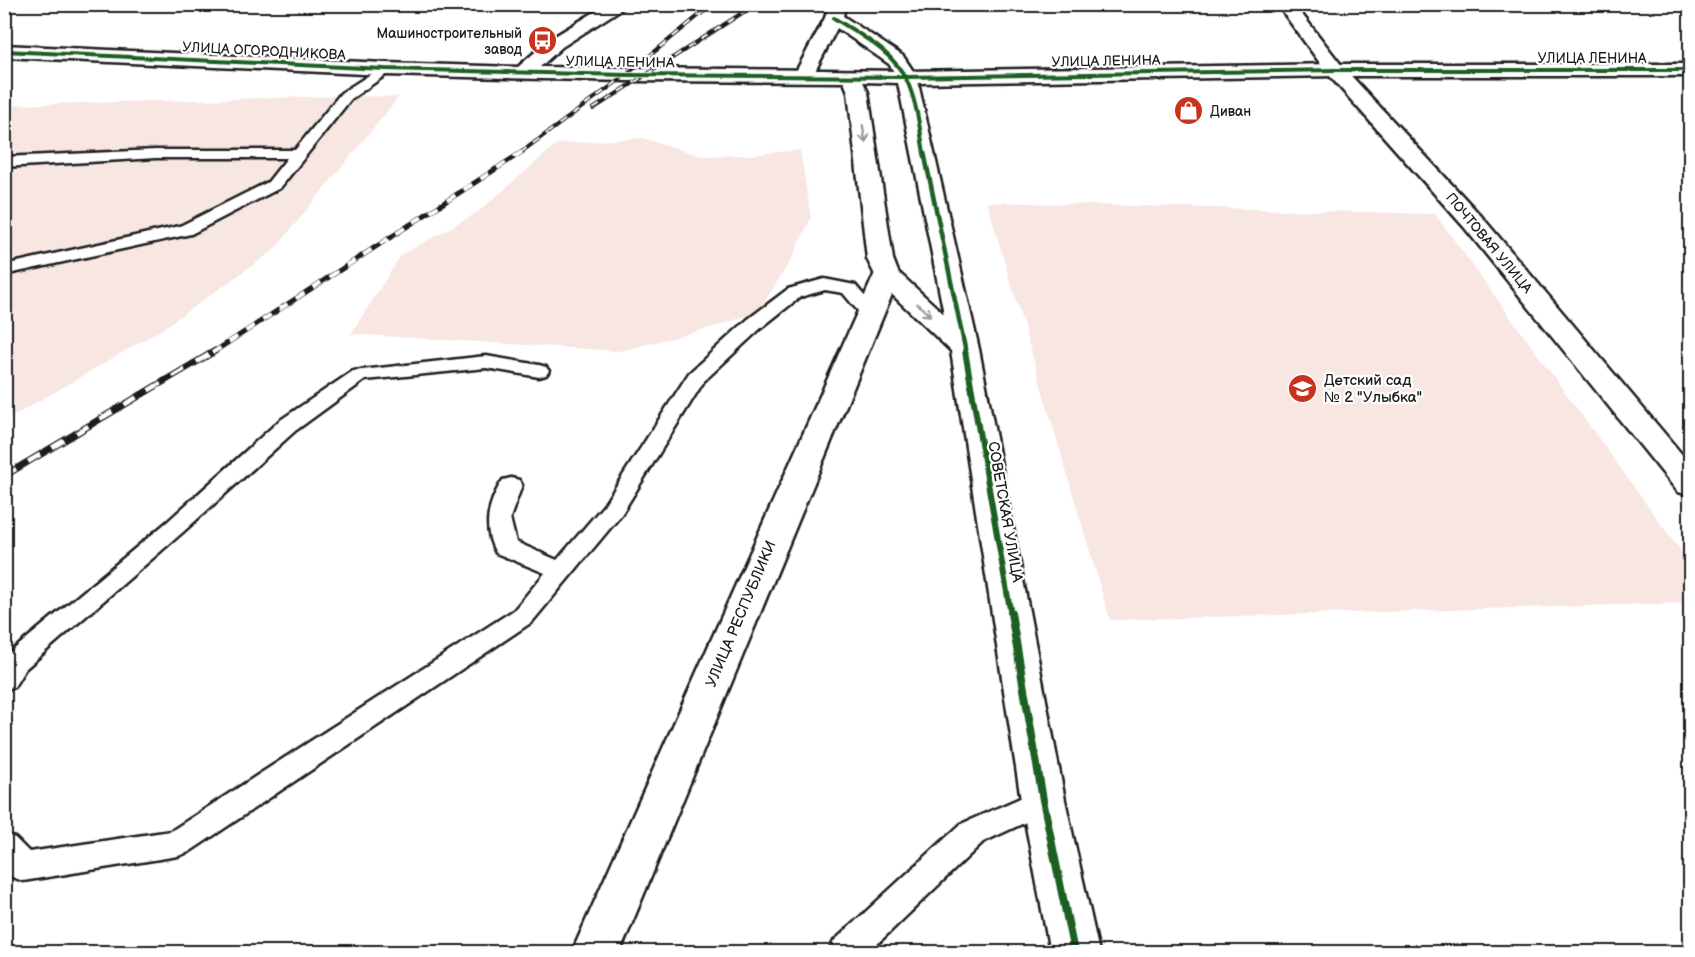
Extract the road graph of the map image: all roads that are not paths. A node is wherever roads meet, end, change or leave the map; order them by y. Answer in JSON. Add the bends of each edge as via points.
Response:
{"nodes":[{"id":1,"x":621,"y":4,"type":"edge"},
{"id":2,"x":1285,"y":4,"type":"edge"},
{"id":3,"x":836,"y":11,"type":"edge"},
{"id":4,"x":4,"y":51,"type":"edge"},
{"id":5,"x":385,"y":69,"type":"junction"},
{"id":6,"x":1335,"y":70,"type":"junction"},
{"id":7,"x":522,"y":73,"type":"junction"},
{"id":8,"x":1688,"y":73,"type":"edge"},
{"id":9,"x":803,"y":77,"type":"junction"},
{"id":10,"x":851,"y":77,"type":"junction"},
{"id":11,"x":907,"y":77,"type":"junction"},
{"id":12,"x":299,"y":154,"type":"junction"},
{"id":13,"x":4,"y":162,"type":"edge"},
{"id":14,"x":4,"y":270,"type":"edge"},
{"id":15,"x":887,"y":275,"type":"junction"},
{"id":16,"x":870,"y":313,"type":"junction"},
{"id":17,"x":965,"y":349,"type":"junction"},
{"id":18,"x":539,"y":371,"type":"dead end"},
{"id":19,"x":511,"y":485,"type":"dead end"},
{"id":20,"x":1690,"y":485,"type":"edge"},
{"id":21,"x":562,"y":571,"type":"junction"},
{"id":22,"x":4,"y":680,"type":"edge"},
{"id":23,"x":1043,"y":800,"type":"junction"},
{"id":24,"x":4,"y":847,"type":"edge"},
{"id":25,"x":596,"y":952,"type":"edge"},
{"id":26,"x":846,"y":952,"type":"edge"},
{"id":27,"x":1074,"y":952,"type":"edge"}],
"edges":[{"from":1,"to":7,"type":"street","via":[[556,43]]},
{"from":2,"to":6,"type":"street","name":"ПОЧТОВАЯ УЛИЦА"},
{"from":3,"to":9,"type":"street"},
{"from":3,"to":11,"type":"street","via":[[896,60]]},
{"from":4,"to":5,"type":"street","name":"УЛИЦА ОГОРОДНИКОВА"},
{"from":5,"to":7,"type":"street","name":"УЛИЦА ОГОРОДНИКОВА"},
{"from":5,"to":12,"type":"lane","via":[[346,96]]},
{"from":6,"to":8,"type":"street","name":"УЛИЦА ЛЕНИНА"},
{"from":6,"to":11,"type":"street","name":"УЛИЦА ЛЕНИНА"},
{"from":6,"to":20,"type":"street","name":"ПОЧТОВАЯ УЛИЦА","via":[[1473,222]]},
{"from":7,"to":9,"type":"street","name":"УЛИЦА ЛЕНИНА"},
{"from":9,"to":10,"type":"street","name":"УЛИЦА ЛЕНИНА"},
{"from":10,"to":11,"type":"street","name":"УЛИЦА ЛЕНИНА"},
{"from":10,"to":15,"type":"street","one_way":true,"via":[[858,93],[880,259]]},
{"from":11,"to":17,"type":"street","name":"СОВЕТСКАЯ УЛИЦА"},
{"from":12,"to":13,"type":"lane","via":[[156,154]]},
{"from":12,"to":14,"type":"lane","via":[[274,185],[185,230]]},
{"from":15,"to":16,"type":"street","name":"УЛИЦА РЕСПУБЛИКИ"},
{"from":15,"to":17,"type":"street","one_way":true},
{"from":16,"to":21,"type":"lane","via":[[849,289],[824,284],[794,293],[754,324],[696,377],[613,510]]},
{"from":16,"to":25,"type":"street","name":"УЛИЦА РЕСПУБЛИКИ"},
{"from":17,"to":23,"type":"street","name":"СОВЕТСКАЯ УЛИЦА"},
{"from":18,"to":22,"type":"lane","via":[[486,362],[360,375],[286,426],[16,662]]},
{"from":19,"to":21,"type":"lane","via":[[498,518],[505,547]]},
{"from":21,"to":24,"type":"lane","via":[[524,616],[178,843],[23,867]]},
{"from":23,"to":26,"type":"lane","via":[[972,833]]},
{"from":23,"to":27,"type":"street","name":"СОВЕТСКАЯ УЛИЦА"}]}
